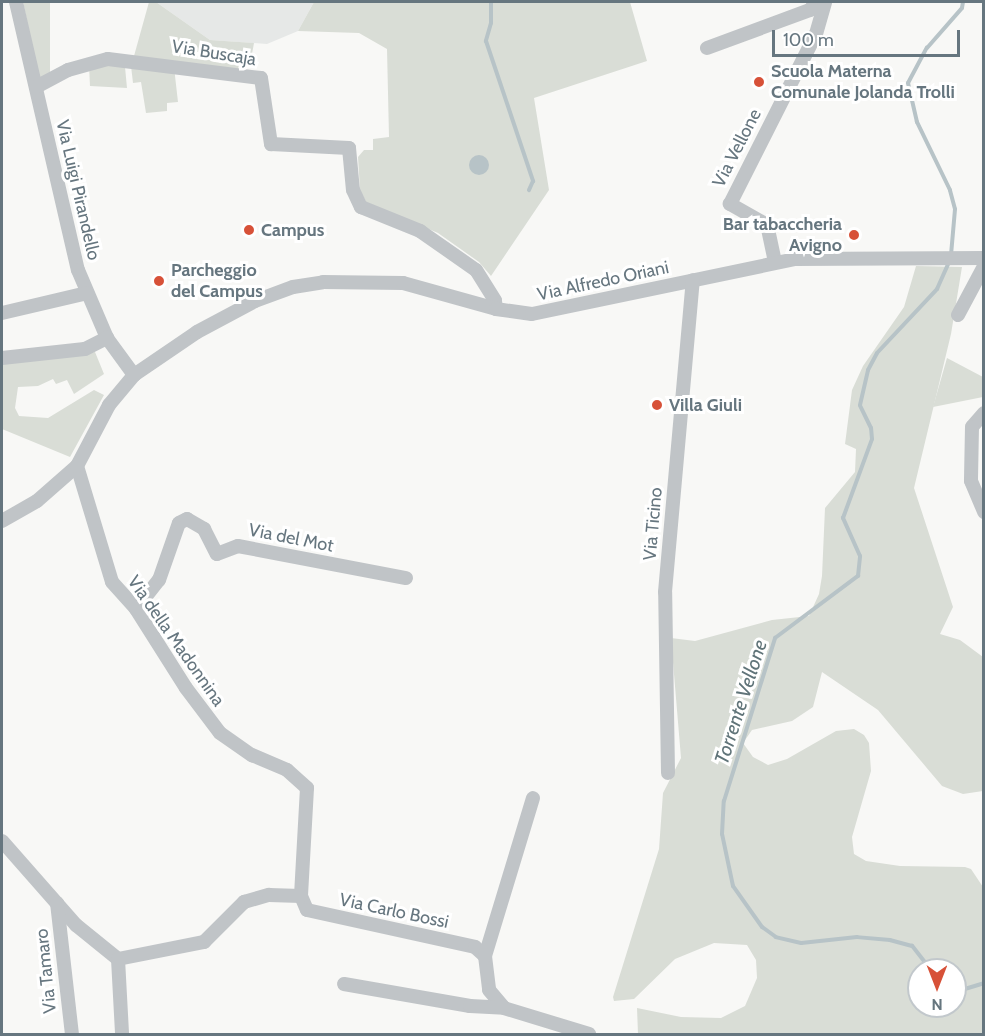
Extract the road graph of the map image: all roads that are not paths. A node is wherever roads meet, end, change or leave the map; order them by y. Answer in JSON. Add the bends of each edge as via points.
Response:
{"nodes":[{"id":1,"x":16,"y":2,"type":"edge"},
{"id":2,"x":816,"y":2,"type":"edge"},
{"id":3,"x":825,"y":2,"type":"edge"},
{"id":4,"x":707,"y":48,"type":"dead end"},
{"id":5,"x":36,"y":87,"type":"junction"},
{"id":6,"x":984,"y":258,"type":"edge"},
{"id":7,"x":776,"y":262,"type":"junction"},
{"id":8,"x":984,"y":266,"type":"edge"},
{"id":9,"x":693,"y":280,"type":"junction"},
{"id":10,"x":87,"y":293,"type":"junction"},
{"id":11,"x":496,"y":309,"type":"junction"},
{"id":12,"x":2,"y":313,"type":"edge"},
{"id":13,"x":958,"y":315,"type":"dead end"},
{"id":14,"x":107,"y":338,"type":"junction"},
{"id":15,"x":2,"y":358,"type":"edge"},
{"id":16,"x":134,"y":375,"type":"junction"},
{"id":17,"x":984,"y":413,"type":"edge"},
{"id":18,"x":77,"y":466,"type":"junction"},
{"id":19,"x":984,"y":512,"type":"edge"},
{"id":20,"x":2,"y":521,"type":"edge"},
{"id":21,"x":406,"y":579,"type":"dead end"},
{"id":22,"x":136,"y":609,"type":"junction"},
{"id":23,"x":668,"y":773,"type":"dead end"},
{"id":24,"x":533,"y":798,"type":"dead end"},
{"id":25,"x":2,"y":842,"type":"edge"},
{"id":26,"x":301,"y":896,"type":"junction"},
{"id":27,"x":57,"y":903,"type":"junction"},
{"id":28,"x":485,"y":956,"type":"junction"},
{"id":29,"x":118,"y":958,"type":"junction"},
{"id":30,"x":344,"y":984,"type":"dead end"},
{"id":31,"x":504,"y":1008,"type":"junction"},
{"id":32,"x":72,"y":1035,"type":"edge"},
{"id":33,"x":122,"y":1035,"type":"edge"},
{"id":34,"x":589,"y":1035,"type":"edge"}],
"edges":[{"from":1,"to":5,"type":"street","name":"Via Luigi Pirandello"},
{"from":2,"to":4,"type":"street","via":[[810,10]]},
{"from":3,"to":7,"type":"street","name":"Via Vellone","via":[[816,34],[730,204],[767,225]]},
{"from":5,"to":10,"type":"street","name":"Via Luigi Pirandello","via":[[69,238]]},
{"from":5,"to":11,"type":"street","name":"Via Buscaja","via":[[68,70],[108,58],[261,78],[271,144],[349,148],[353,190],[361,207],[420,231],[476,270]]},
{"from":6,"to":7,"type":"street","name":"Via Alfredo Oriani"},
{"from":7,"to":9,"type":"street","name":"Via Alfredo Oriani"},
{"from":8,"to":13,"type":"street"},
{"from":9,"to":11,"type":"street","name":"Via Alfredo Oriani","via":[[553,312],[523,314]]},
{"from":9,"to":23,"type":"street","name":"Via Ticino","via":[[665,592]]},
{"from":10,"to":12,"type":"street"},
{"from":10,"to":14,"type":"street","name":"Via Luigi Pirandello"},
{"from":11,"to":16,"type":"street","name":"Via Alfredo Oriani","via":[[403,283],[307,284],[255,301],[207,326]]},
{"from":14,"to":15,"type":"street","via":[[85,349]]},
{"from":14,"to":16,"type":"street","name":"Via Luigi Pirandello"},
{"from":16,"to":18,"type":"street","name":"Via Alfredo Oriani","via":[[109,405]]},
{"from":17,"to":19,"type":"street","via":[[972,427],[971,481]]},
{"from":18,"to":20,"type":"street","name":"Via Alfredo Oriani","via":[[37,501]]},
{"from":18,"to":22,"type":"street","name":"Via della Madonnina","via":[[112,582]]},
{"from":21,"to":22,"type":"street","name":"Via del Mot","via":[[238,546],[217,554],[204,529],[187,519],[179,523],[159,580]]},
{"from":22,"to":26,"type":"street","name":"Via della Madonnina","via":[[220,733],[252,755],[287,770],[307,788]]},
{"from":24,"to":28,"type":"street"},
{"from":25,"to":27,"type":"street"},
{"from":26,"to":28,"type":"street","name":"Via Carlo Bossi","via":[[307,910],[475,947]]},
{"from":26,"to":29,"type":"street","via":[[269,895],[244,902],[204,942]]},
{"from":27,"to":29,"type":"street","via":[[75,925]]},
{"from":27,"to":32,"type":"street","name":"Via Tamaro"},
{"from":28,"to":31,"type":"street","via":[[489,990]]},
{"from":29,"to":33,"type":"street"},
{"from":30,"to":31,"type":"street","via":[[470,1006]]},
{"from":31,"to":34,"type":"street"}]}
